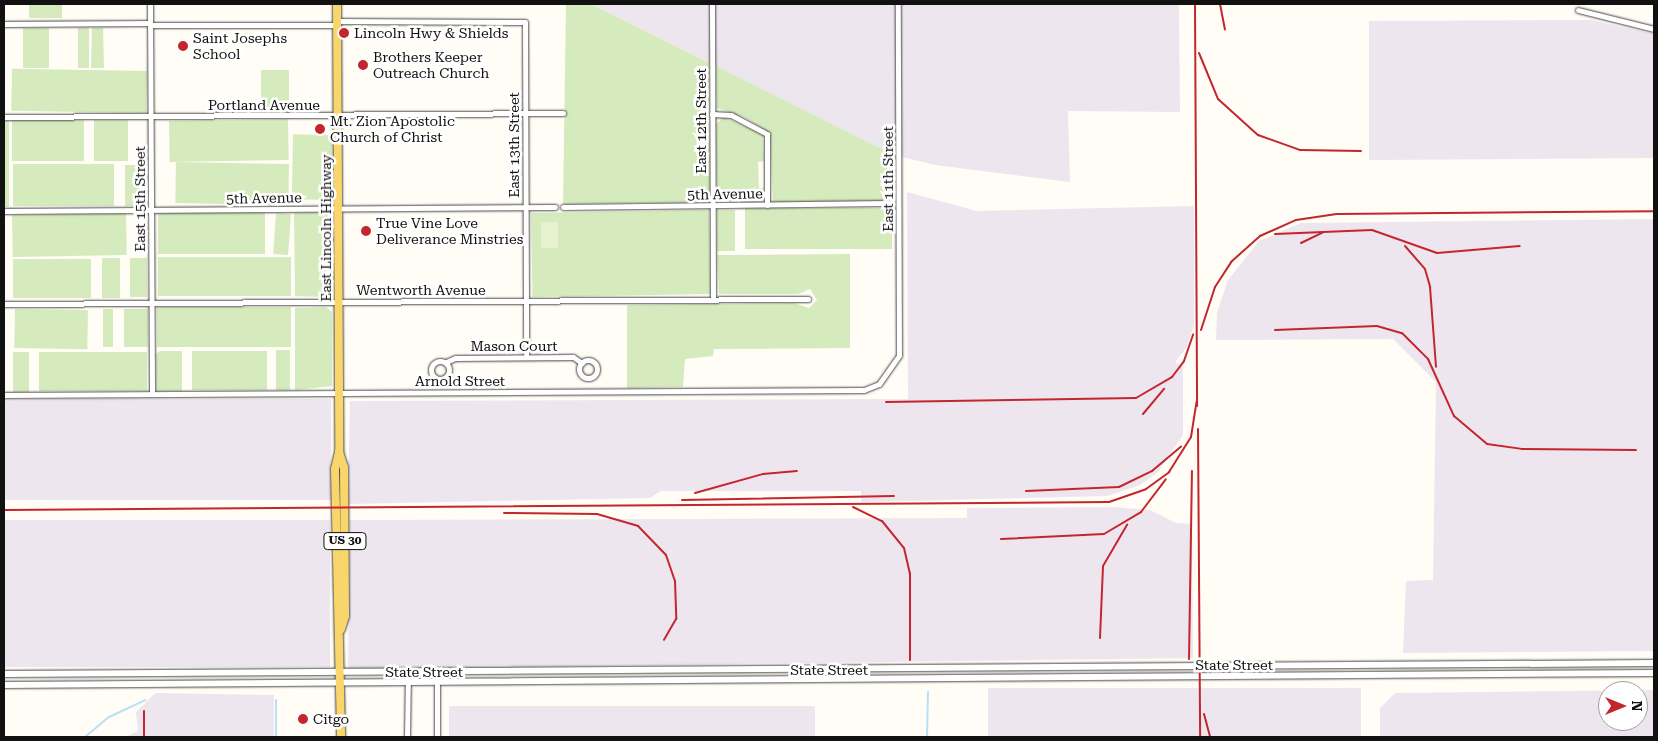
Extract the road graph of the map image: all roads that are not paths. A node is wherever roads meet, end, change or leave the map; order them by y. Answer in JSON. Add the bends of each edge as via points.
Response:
{"nodes":[{"id":1,"x":150,"y":4,"type":"edge"},
{"id":2,"x":337,"y":4,"type":"edge"},
{"id":3,"x":712,"y":4,"type":"edge"},
{"id":4,"x":898,"y":4,"type":"edge"},
{"id":5,"x":1578,"y":10,"type":"dead end"},
{"id":6,"x":337,"y":23,"type":"junction"},
{"id":7,"x":4,"y":24,"type":"edge"},
{"id":8,"x":150,"y":24,"type":"junction"},
{"id":9,"x":1654,"y":29,"type":"edge"},
{"id":10,"x":563,"y":113,"type":"dead end"},
{"id":11,"x":525,"y":114,"type":"junction"},
{"id":12,"x":712,"y":114,"type":"junction"},
{"id":13,"x":151,"y":116,"type":"junction"},
{"id":14,"x":338,"y":116,"type":"junction"},
{"id":15,"x":4,"y":117,"type":"edge"},
{"id":16,"x":887,"y":203,"type":"dead end"},
{"id":17,"x":767,"y":205,"type":"junction"},
{"id":18,"x":713,"y":206,"type":"junction"},
{"id":19,"x":526,"y":207,"type":"junction"},
{"id":20,"x":555,"y":207,"type":"dead end"},
{"id":21,"x":563,"y":207,"type":"dead end"},
{"id":22,"x":338,"y":209,"type":"junction"},
{"id":23,"x":151,"y":210,"type":"junction"},
{"id":24,"x":4,"y":211,"type":"edge"},
{"id":25,"x":713,"y":299,"type":"junction"},
{"id":26,"x":808,"y":299,"type":"dead end"},
{"id":27,"x":526,"y":300,"type":"junction"},
{"id":28,"x":338,"y":302,"type":"junction"},
{"id":29,"x":4,"y":304,"type":"edge"},
{"id":30,"x":152,"y":304,"type":"junction"},
{"id":31,"x":899,"y":355,"type":"joint"},
{"id":32,"x":526,"y":357,"type":"junction"},
{"id":33,"x":446,"y":362,"type":"dead end"},
{"id":34,"x":582,"y":363,"type":"dead end"},
{"id":35,"x":339,"y":393,"type":"junction"},
{"id":36,"x":152,"y":394,"type":"junction"},
{"id":37,"x":4,"y":395,"type":"edge"},
{"id":38,"x":1654,"y":662,"type":"edge"},
{"id":39,"x":1654,"y":673,"type":"edge"},
{"id":40,"x":4,"y":674,"type":"edge"},
{"id":41,"x":340,"y":674,"type":"junction"},
{"id":42,"x":408,"y":674,"type":"junction"},
{"id":43,"x":4,"y":685,"type":"edge"},
{"id":44,"x":340,"y":685,"type":"junction"},
{"id":45,"x":408,"y":685,"type":"junction"},
{"id":46,"x":437,"y":685,"type":"junction"},
{"id":47,"x":341,"y":737,"type":"edge"},
{"id":48,"x":407,"y":737,"type":"edge"},
{"id":49,"x":437,"y":737,"type":"edge"}],
"edges":[{"from":1,"to":8,"type":"street","name":"East 15th Street"},
{"from":2,"to":6,"type":"main road","name":"East Lincoln Highway","number":"US 30"},
{"from":3,"to":12,"type":"street","name":"East 12th Street"},
{"from":4,"to":31,"type":"street","name":"East 11th Street"},
{"from":5,"to":9,"type":"street"},
{"from":6,"to":8,"type":"street"},
{"from":6,"to":11,"type":"street","name":"East 13th Street","via":[[525,22]]},
{"from":6,"to":14,"type":"main road","name":"East Lincoln Highway","number":"US 30"},
{"from":7,"to":8,"type":"street"},
{"from":8,"to":13,"type":"street","name":"East 15th Street"},
{"from":10,"to":11,"type":"street","name":"Portland Avenue"},
{"from":11,"to":14,"type":"street","name":"Portland Avenue"},
{"from":11,"to":19,"type":"street","name":"East 13th Street"},
{"from":12,"to":17,"type":"street","via":[[731,115],[767,134]]},
{"from":12,"to":18,"type":"street","name":"East 12th Street"},
{"from":13,"to":14,"type":"street","name":"Portland Avenue"},
{"from":13,"to":15,"type":"street","name":"Portland Avenue"},
{"from":13,"to":23,"type":"street","name":"East 15th Street"},
{"from":14,"to":22,"type":"main road","name":"East Lincoln Highway","number":"US 30"},
{"from":16,"to":17,"type":"street","name":"5th Avenue"},
{"from":17,"to":18,"type":"street","name":"5th Avenue"},
{"from":18,"to":21,"type":"street","name":"5th Avenue"},
{"from":18,"to":25,"type":"street","name":"East 12th Street"},
{"from":19,"to":20,"type":"street","name":"5th Avenue"},
{"from":19,"to":22,"type":"street","name":"5th Avenue"},
{"from":19,"to":27,"type":"street","name":"East 13th Street"},
{"from":22,"to":23,"type":"street","name":"5th Avenue"},
{"from":22,"to":28,"type":"main road","name":"East Lincoln Highway","number":"US 30"},
{"from":23,"to":24,"type":"street","name":"5th Avenue"},
{"from":23,"to":30,"type":"street","name":"East 15th Street"},
{"from":25,"to":26,"type":"street","name":"Wentworth Avenue"},
{"from":25,"to":27,"type":"street","name":"Wentworth Avenue"},
{"from":27,"to":28,"type":"street","name":"Wentworth Avenue"},
{"from":27,"to":32,"type":"street","name":"East 13th Street"},
{"from":28,"to":30,"type":"street","name":"Wentworth Avenue"},
{"from":28,"to":35,"type":"main road","name":"East Lincoln Highway","number":"US 30"},
{"from":29,"to":30,"type":"street","name":"Wentworth Avenue"},
{"from":30,"to":36,"type":"street","name":"East 15th Street"},
{"from":31,"to":35,"type":"street","name":"Arnold Street","via":[[879,384],[864,390]]},
{"from":32,"to":33,"type":"street","name":"Mason Court","via":[[455,358]]},
{"from":32,"to":34,"type":"street","name":"Mason Court","via":[[573,357]]},
{"from":35,"to":36,"type":"street","name":"Arnold Street"},
{"from":35,"to":41,"type":"main road","name":"East Lincoln Highway","number":"US 30","via":[[339,452],[335,469]]},
{"from":36,"to":37,"type":"street","name":"Arnold Street"},
{"from":38,"to":42,"type":"street","name":"State Street"},
{"from":39,"to":46,"type":"street","name":"State Street"},
{"from":40,"to":41,"type":"street","name":"State Street"},
{"from":41,"to":42,"type":"street","name":"State Street"},
{"from":41,"to":44,"type":"main road","name":"East Lincoln Highway","number":"US 30"},
{"from":42,"to":45,"type":"street"},
{"from":43,"to":44,"type":"street","name":"State Street"},
{"from":44,"to":45,"type":"street","name":"State Street"},
{"from":44,"to":47,"type":"main road","name":"East Lincoln Highway","number":"US 30"},
{"from":45,"to":46,"type":"street","name":"State Street"},
{"from":45,"to":48,"type":"street"},
{"from":46,"to":49,"type":"street"}]}
